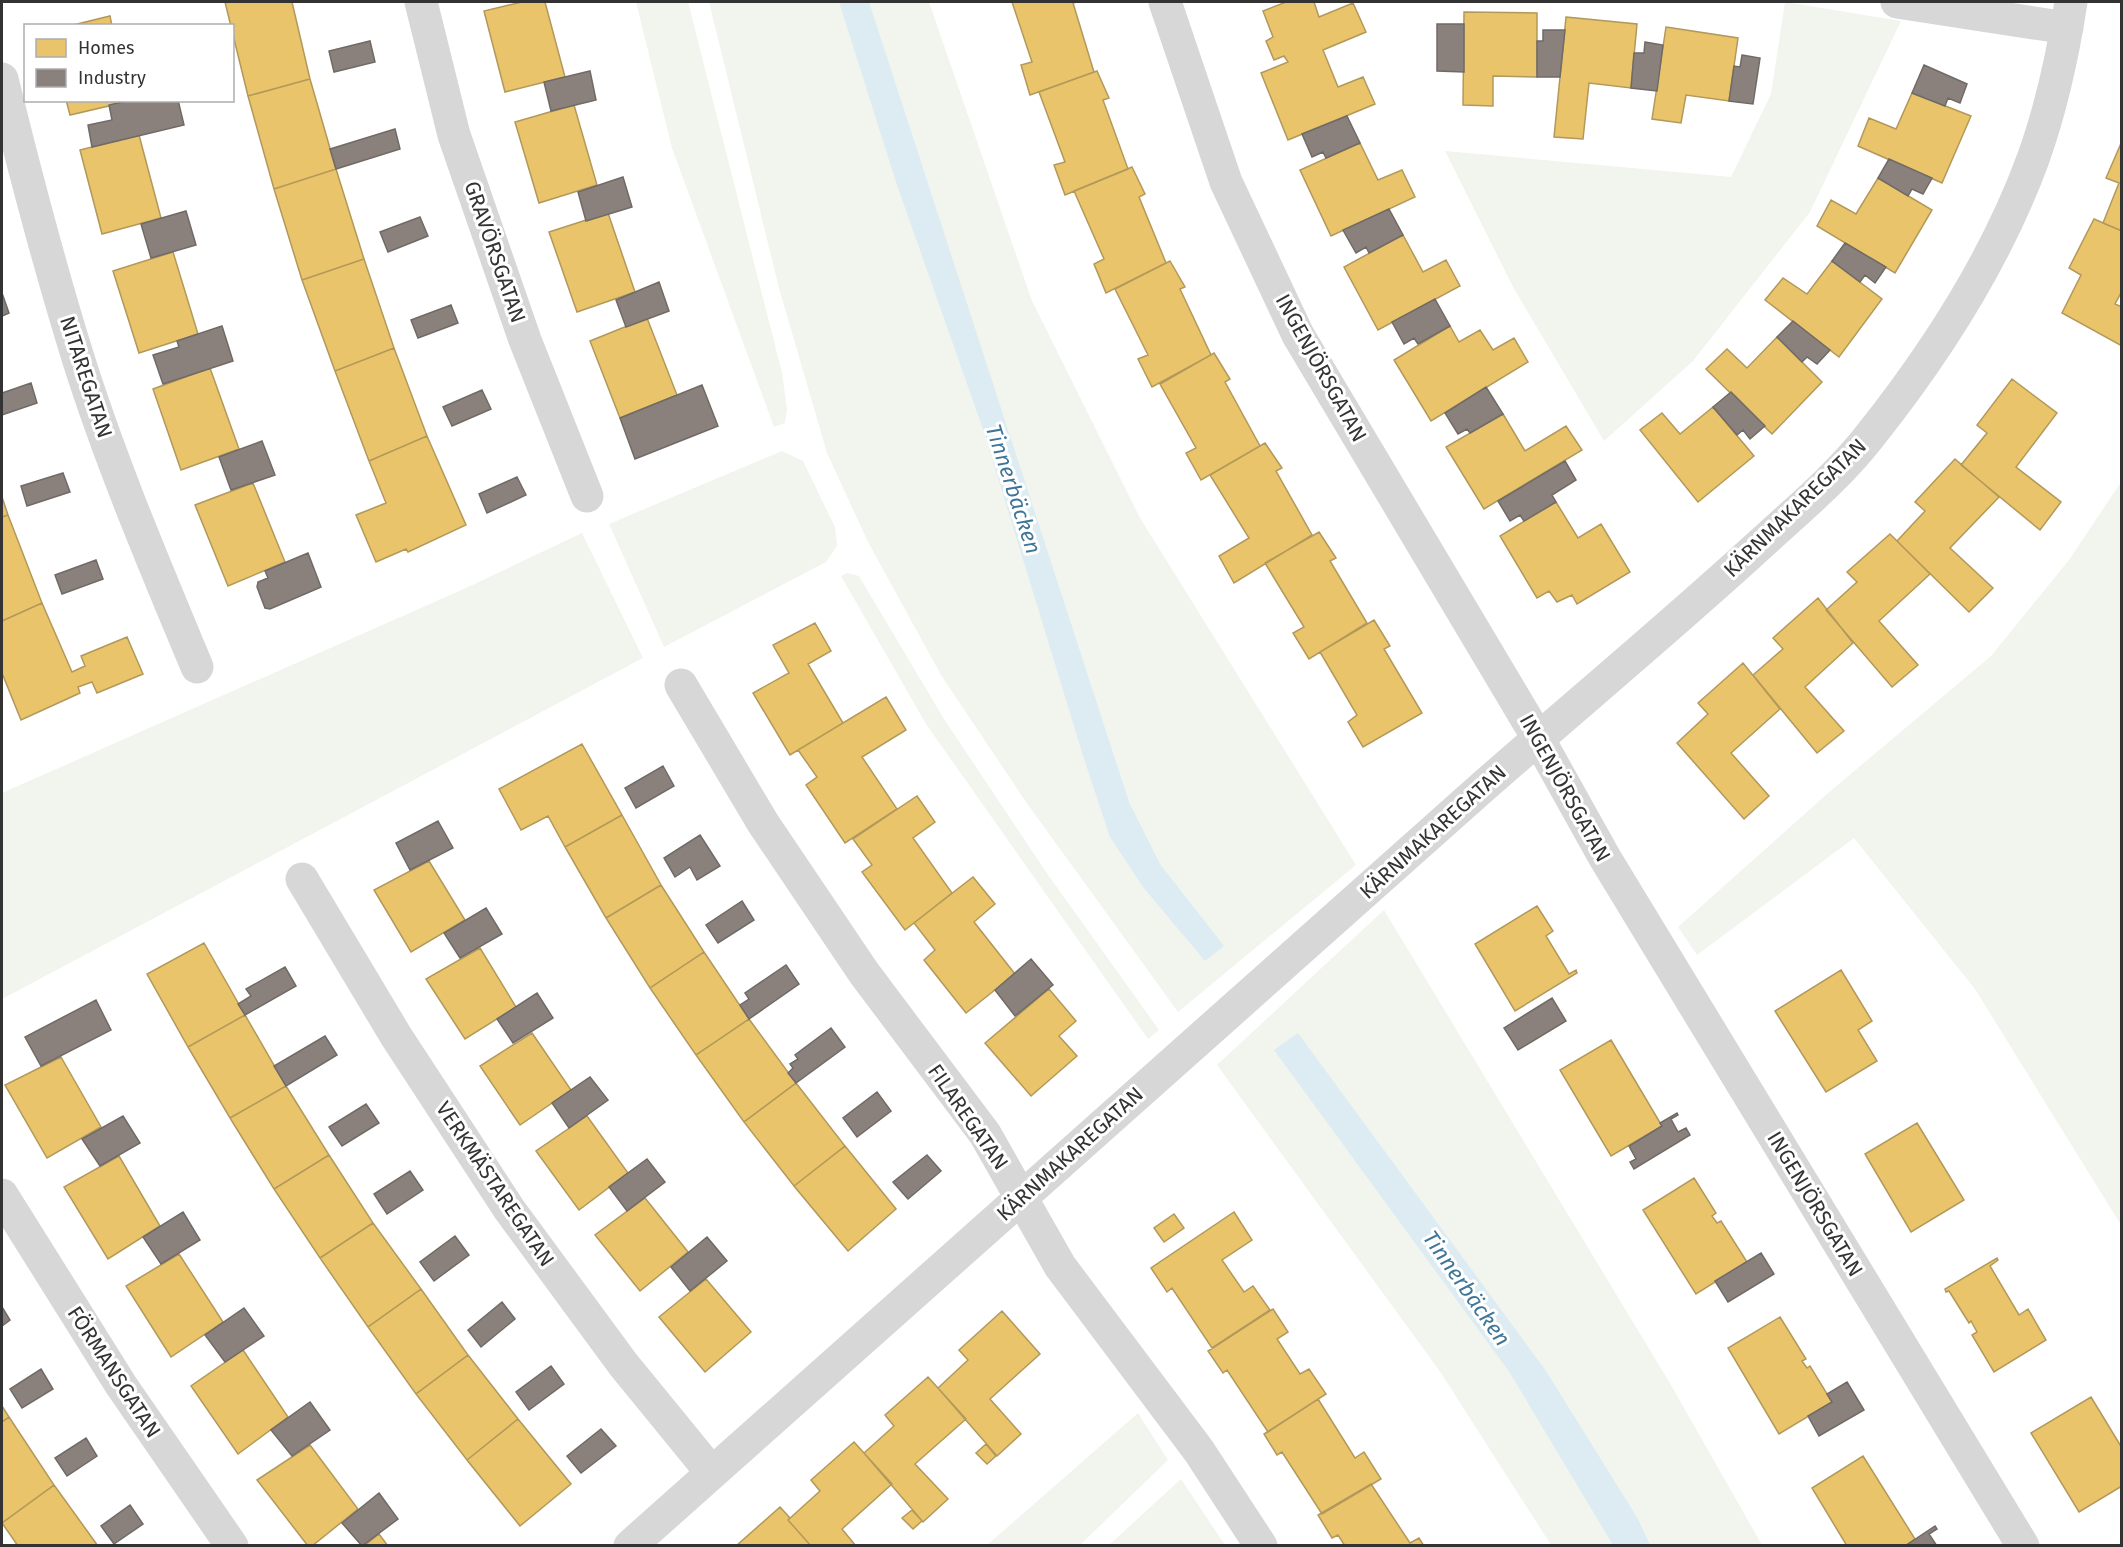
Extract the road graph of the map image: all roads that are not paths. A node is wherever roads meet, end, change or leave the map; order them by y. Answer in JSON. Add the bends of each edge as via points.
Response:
{"nodes":[{"id":1,"x":421,"y":2,"type":"edge"},
{"id":2,"x":1165,"y":2,"type":"edge"},
{"id":3,"x":1897,"y":2,"type":"edge"},
{"id":4,"x":2069,"y":15,"type":"edge"},
{"id":5,"x":2,"y":79,"type":"edge"},
{"id":6,"x":587,"y":496,"type":"dead end"},
{"id":7,"x":197,"y":667,"type":"dead end"},
{"id":8,"x":681,"y":685,"type":"dead end"},
{"id":9,"x":1539,"y":738,"type":"junction"},
{"id":10,"x":302,"y":879,"type":"dead end"},
{"id":11,"x":2,"y":1195,"type":"edge"},
{"id":12,"x":1021,"y":1197,"type":"junction"},
{"id":13,"x":712,"y":1473,"type":"junction"},
{"id":14,"x":232,"y":1545,"type":"edge"},
{"id":15,"x":630,"y":1545,"type":"edge"},
{"id":16,"x":1261,"y":1545,"type":"edge"},
{"id":17,"x":2023,"y":1545,"type":"edge"}],
"edges":[{"from":1,"to":6,"type":"street","name":"GRAVÖRSGATAN","via":[[454,135],[525,340]]},
{"from":2,"to":9,"type":"street","name":"INGENJÖRSGATAN","via":[[1226,182],[1298,334]]},
{"from":3,"to":4,"type":"street"},
{"from":4,"to":9,"type":"street","name":"KÄRNMAKAREGATAN","via":[[2034,157],[2011,211],[1958,312],[1897,400],[1865,443],[1815,495]]},
{"from":5,"to":7,"type":"street","name":"NITAREGATAN","via":[[79,362],[130,506]]},
{"from":8,"to":12,"type":"street","name":"FILAREGATAN","via":[[763,824],[864,973],[985,1134]]},
{"from":9,"to":12,"type":"street","name":"KÄRNMAKAREGATAN"},
{"from":9,"to":17,"type":"street","name":"INGENJÖRSGATAN","via":[[1605,858]]},
{"from":10,"to":13,"type":"street","name":"VERKMÄSTAREGATAN","via":[[396,1036],[509,1209],[623,1364]]},
{"from":11,"to":14,"type":"street","name":"FÖRMANSGATAN","via":[[121,1385]]},
{"from":12,"to":13,"type":"street","name":"KÄRNMAKAREGATAN"},
{"from":12,"to":16,"type":"street","name":"FILAREGATAN","via":[[1060,1266],[1198,1451]]},
{"from":13,"to":15,"type":"street","name":"KÄRNMAKAREGATAN"}]}
